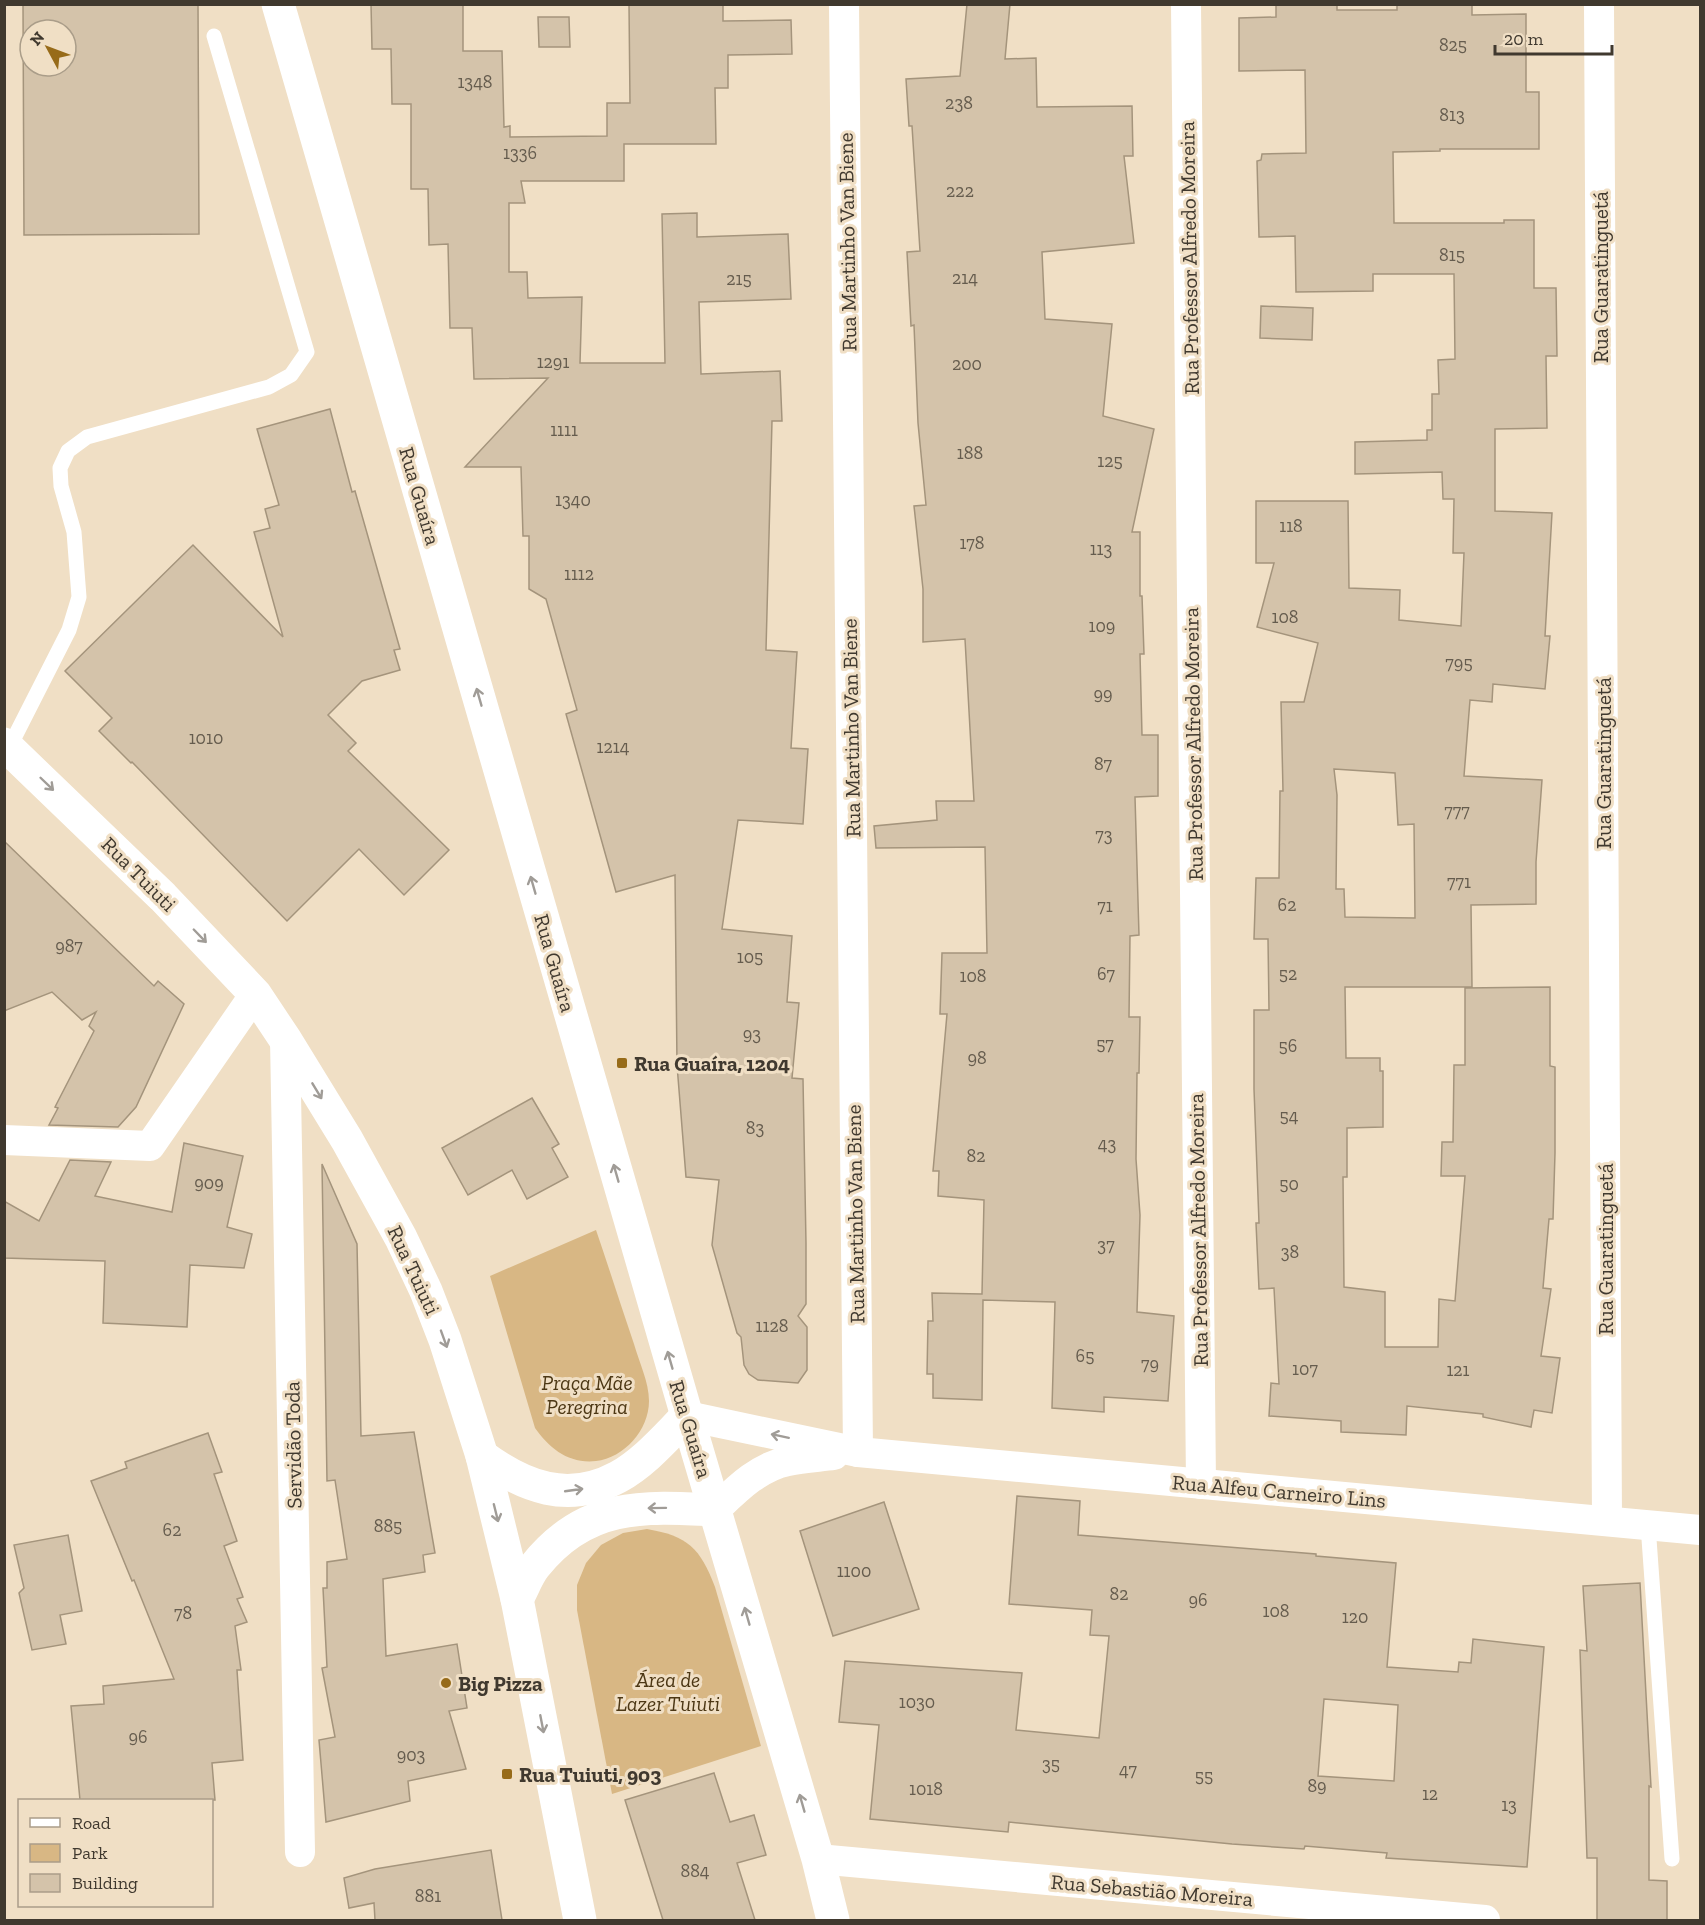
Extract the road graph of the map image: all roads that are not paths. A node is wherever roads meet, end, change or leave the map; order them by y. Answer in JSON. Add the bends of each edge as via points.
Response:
{"nodes":[{"id":1,"x":278,"y":4,"type":"edge"},
{"id":2,"x":844,"y":4,"type":"edge"},
{"id":3,"x":1186,"y":4,"type":"edge"},
{"id":4,"x":1599,"y":4,"type":"edge"},
{"id":5,"x":214,"y":36,"type":"dead end"},
{"id":6,"x":7,"y":746,"type":"edge"},
{"id":7,"x":255,"y":994,"type":"junction"},
{"id":8,"x":285,"y":1039,"type":"junction"},
{"id":9,"x":4,"y":1140,"type":"edge"},
{"id":10,"x":687,"y":1416,"type":"junction"},
{"id":11,"x":858,"y":1452,"type":"junction"},
{"id":12,"x":482,"y":1456,"type":"junction"},
{"id":13,"x":1200,"y":1484,"type":"junction"},
{"id":14,"x":716,"y":1510,"type":"junction"},
{"id":15,"x":1606,"y":1521,"type":"junction"},
{"id":16,"x":1648,"y":1525,"type":"junction"},
{"id":17,"x":1701,"y":1530,"type":"edge"},
{"id":18,"x":517,"y":1599,"type":"junction"},
{"id":19,"x":300,"y":1852,"type":"dead end"},
{"id":20,"x":818,"y":1859,"type":"junction"},
{"id":21,"x":1672,"y":1859,"type":"dead end"},
{"id":22,"x":580,"y":1920,"type":"edge"},
{"id":23,"x":833,"y":1920,"type":"edge"},
{"id":24,"x":1485,"y":1920,"type":"edge"}],
"edges":[{"from":10,"to":1,"type":"main road","name":"Rua Guaíra","one_way":true},
{"from":2,"to":11,"type":"street","name":"Rua Martinho Van Biene"},
{"from":3,"to":13,"type":"street","name":"Rua Professor Alfredo Moreira"},
{"from":4,"to":15,"type":"street","name":"Rua Guaratinguetá"},
{"from":5,"to":6,"type":"lane","via":[[308,352],[291,375],[269,387],[87,437],[68,451],[60,468],[61,486],[74,532],[79,597],[69,630]]},
{"from":6,"to":7,"type":"main road","name":"Rua Tuiuti","one_way":true,"via":[[163,897]]},
{"from":7,"to":8,"type":"main road","name":"Rua Tuiuti"},
{"from":7,"to":9,"type":"street","via":[[150,1146]]},
{"from":8,"to":12,"type":"main road","name":"Rua Tuiuti","one_way":true,"via":[[375,1188],[426,1291]]},
{"from":8,"to":19,"type":"street","name":"Servidão Toda"},
{"from":11,"to":10,"type":"street","name":"Rua Alfeu Carneiro Lins","one_way":true},
{"from":12,"to":10,"type":"main road","one_way":true,"via":[[506,1474],[533,1486],[562,1491],[591,1487],[634,1466]]},
{"from":10,"to":14,"type":"main road","name":"Rua Guaíra"},
{"from":11,"to":13,"type":"street","name":"Rua Alfeu Carneiro Lins"},
{"from":11,"to":14,"type":"street","name":"Rua Alfeu Carneiro Lins","via":[[785,1461],[741,1485]]},
{"from":12,"to":18,"type":"main road","name":"Rua Tuiuti","one_way":true},
{"from":13,"to":15,"type":"street","name":"Rua Alfeu Carneiro Lins"},
{"from":14,"to":18,"type":"main road","one_way":true,"via":[[618,1511],[585,1523],[556,1543],[533,1568]]},
{"from":20,"to":14,"type":"main road","name":"Rua Guaíra","one_way":true},
{"from":15,"to":16,"type":"street","name":"Rua Alfeu Carneiro Lins"},
{"from":16,"to":17,"type":"street","name":"Rua Alfeu Carneiro Lins"},
{"from":16,"to":21,"type":"lane"},
{"from":18,"to":22,"type":"main road","name":"Rua Tuiuti","one_way":true},
{"from":20,"to":23,"type":"main road","name":"Rua Guaíra"},
{"from":20,"to":24,"type":"street","name":"Rua Sebastião Moreira"}]}
